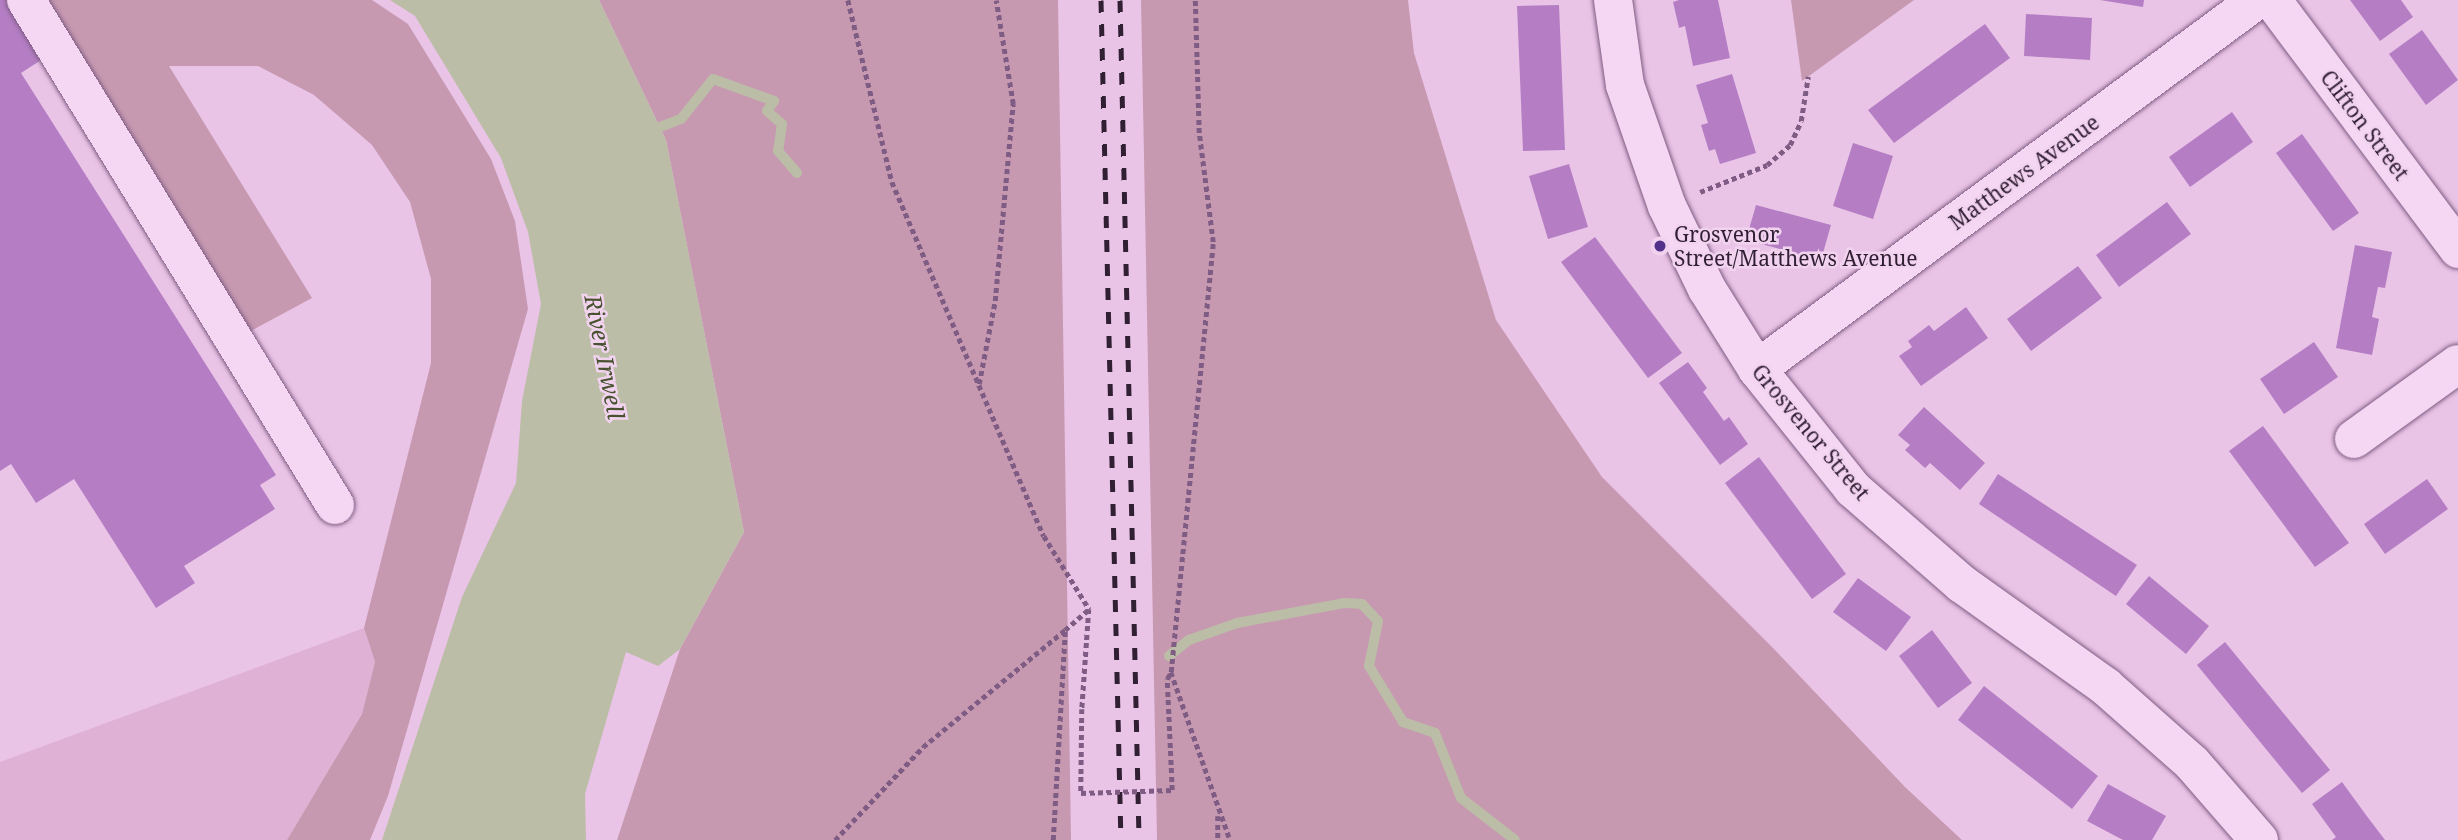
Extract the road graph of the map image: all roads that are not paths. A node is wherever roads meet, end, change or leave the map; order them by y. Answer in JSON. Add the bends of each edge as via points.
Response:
{"nodes":[{"id":1,"x":26,"y":0,"type":"edge"},
{"id":2,"x":1614,"y":0,"type":"edge"},
{"id":3,"x":2257,"y":0,"type":"edge"},
{"id":4,"x":2272,"y":0,"type":"edge"},
{"id":5,"x":2458,"y":249,"type":"edge"},
{"id":6,"x":2458,"y":363,"type":"edge"},
{"id":7,"x":1757,"y":369,"type":"junction"},
{"id":8,"x":2354,"y":439,"type":"dead end"},
{"id":9,"x":335,"y":505,"type":"dead end"},
{"id":10,"x":2259,"y":840,"type":"edge"}],
"edges":[{"from":1,"to":9,"type":"street"},
{"from":2,"to":7,"type":"street","name":"Grosvenor Street","via":[[1625,85],[1667,206],[1707,289]]},
{"from":3,"to":7,"type":"street","name":"Matthews Avenue"},
{"from":4,"to":5,"type":"street","name":"Clifton Street"},
{"from":6,"to":8,"type":"street"},
{"from":7,"to":10,"type":"street","name":"Grosvenor Street","via":[[1853,489],[1962,584],[2105,686],[2192,763]]}]}
